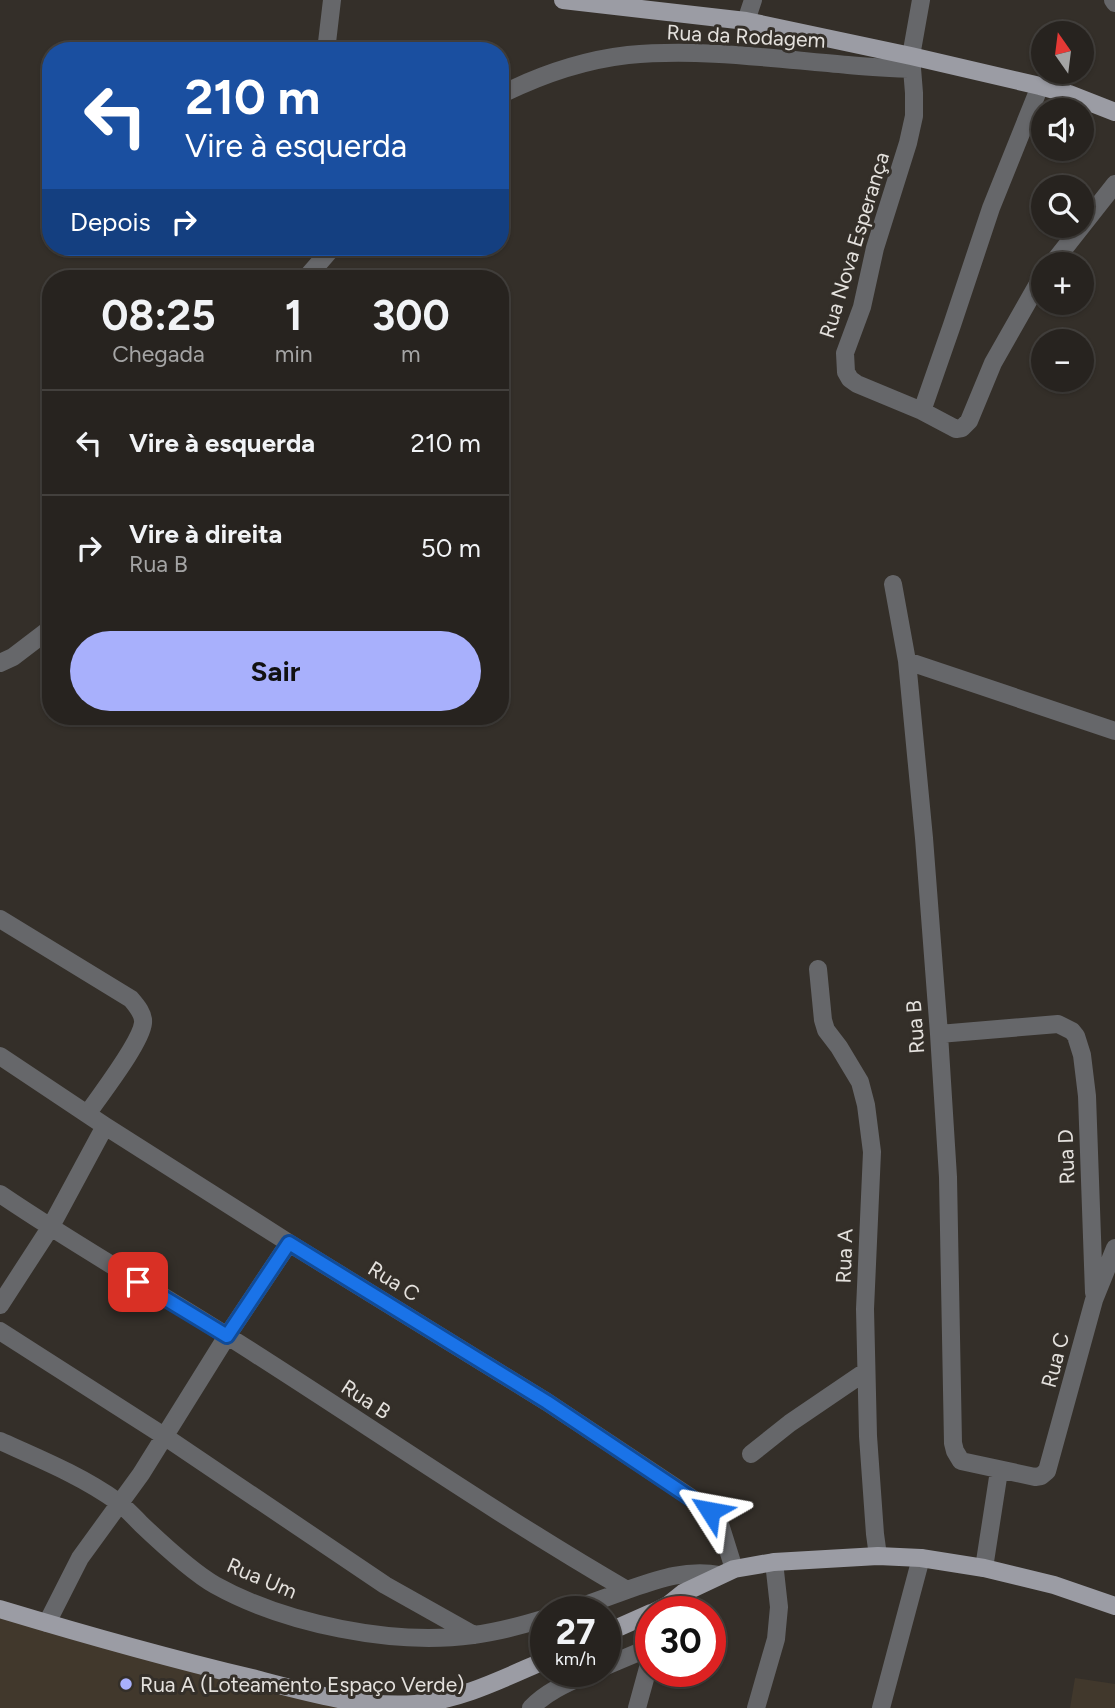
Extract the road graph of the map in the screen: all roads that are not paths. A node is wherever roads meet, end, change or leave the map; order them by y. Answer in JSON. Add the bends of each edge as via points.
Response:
{"nodes":[{"id":1,"x":332,"y":0,"type":"edge"},
{"id":2,"x":563,"y":0,"type":"edge"},
{"id":3,"x":752,"y":0,"type":"edge"},
{"id":4,"x":921,"y":0,"type":"edge"},
{"id":5,"x":590,"y":2,"type":"edge"},
{"id":6,"x":747,"y":21,"type":"junction"},
{"id":7,"x":327,"y":42,"type":"edge"},
{"id":8,"x":911,"y":62,"type":"junction"},
{"id":9,"x":1040,"y":86,"type":"junction"},
{"id":10,"x":509,"y":91,"type":"edge"},
{"id":11,"x":1115,"y":112,"type":"edge"},
{"id":12,"x":1115,"y":184,"type":"edge"},
{"id":13,"x":1062,"y":252,"type":"edge"},
{"id":14,"x":325,"y":256,"type":"edge"},
{"id":15,"x":313,"y":270,"type":"edge"},
{"id":16,"x":1031,"y":296,"type":"edge"},
{"id":17,"x":922,"y":411,"type":"junction"},
{"id":18,"x":893,"y":584,"type":"dead end"},
{"id":19,"x":42,"y":635,"type":"edge"},
{"id":20,"x":907,"y":661,"type":"junction"},
{"id":21,"x":0,"y":663,"type":"edge"},
{"id":22,"x":1115,"y":731,"type":"edge"},
{"id":23,"x":0,"y":919,"type":"edge"},
{"id":24,"x":818,"y":969,"type":"dead end"},
{"id":25,"x":939,"y":1034,"type":"junction"},
{"id":26,"x":0,"y":1056,"type":"edge"},
{"id":27,"x":88,"y":1113,"type":"junction"},
{"id":28,"x":105,"y":1126,"type":"junction"},
{"id":29,"x":0,"y":1194,"type":"edge"},
{"id":30,"x":50,"y":1228,"type":"junction"},
{"id":31,"x":289,"y":1243,"type":"junction"},
{"id":32,"x":1115,"y":1248,"type":"edge"},
{"id":33,"x":1094,"y":1300,"type":"junction"},
{"id":34,"x":0,"y":1305,"type":"edge"},
{"id":35,"x":0,"y":1331,"type":"edge"},
{"id":36,"x":227,"y":1336,"type":"junction"},
{"id":37,"x":865,"y":1372,"type":"junction"},
{"id":38,"x":164,"y":1436,"type":"junction"},
{"id":39,"x":0,"y":1441,"type":"edge"},
{"id":40,"x":751,"y":1454,"type":"dead end"},
{"id":41,"x":999,"y":1471,"type":"junction"},
{"id":42,"x":119,"y":1503,"type":"junction"},
{"id":43,"x":878,"y":1556,"type":"junction"},
{"id":44,"x":921,"y":1558,"type":"junction"},
{"id":45,"x":774,"y":1562,"type":"junction"},
{"id":46,"x":984,"y":1568,"type":"junction"},
{"id":47,"x":727,"y":1572,"type":"junction"},
{"id":48,"x":627,"y":1590,"type":"junction"},
{"id":49,"x":610,"y":1596,"type":"edge"},
{"id":50,"x":679,"y":1596,"type":"edge"},
{"id":51,"x":1115,"y":1606,"type":"edge"},
{"id":52,"x":0,"y":1609,"type":"edge"},
{"id":53,"x":530,"y":1622,"type":"edge"},
{"id":54,"x":47,"y":1623,"type":"junction"},
{"id":55,"x":474,"y":1635,"type":"junction"},
{"id":56,"x":530,"y":1667,"type":"edge"},
{"id":57,"x":559,"y":1687,"type":"edge"},
{"id":58,"x":643,"y":1687,"type":"edge"},
{"id":59,"x":531,"y":1708,"type":"edge"},
{"id":60,"x":637,"y":1708,"type":"edge"},
{"id":61,"x":756,"y":1708,"type":"edge"},
{"id":62,"x":881,"y":1708,"type":"edge"}],
"edges":[{"from":1,"to":7,"type":"street"},
{"from":2,"to":5,"type":"main road"},
{"from":3,"to":6,"type":"street"},
{"from":4,"to":8,"type":"street","name":"Rua Nova Esperança"},
{"from":5,"to":6,"type":"main road"},
{"from":6,"to":8,"type":"main road"},
{"from":8,"to":9,"type":"main road"},
{"from":8,"to":10,"type":"street","name":"Rua da Rodagem","via":[[851,66],[740,54],[626,55],[556,71]]},
{"from":8,"to":17,"type":"street","name":"Rua Nova Esperança","via":[[914,116],[862,307],[846,346],[845,363],[846,372],[857,384]]},
{"from":9,"to":11,"type":"main road"},
{"from":9,"to":17,"type":"street","via":[[991,208]]},
{"from":12,"to":13,"type":"street"},
{"from":14,"to":15,"type":"street"},
{"from":16,"to":17,"type":"street","name":"Rua Nova Esperança","via":[[993,363],[969,421],[956,429]]},
{"from":18,"to":20,"type":"street","name":"Rua B"},
{"from":19,"to":21,"type":"street"},
{"from":20,"to":22,"type":"street"},
{"from":20,"to":25,"type":"street","name":"Rua B"},
{"from":23,"to":27,"type":"street","via":[[131,999],[140,1011],[139,1039]]},
{"from":24,"to":37,"type":"street","name":"Rua A","via":[[823,1020],[860,1082],[872,1152]]},
{"from":25,"to":33,"type":"street","name":"Rua D","via":[[1058,1024],[1076,1036],[1087,1096]]},
{"from":25,"to":41,"type":"street","name":"Rua B","via":[[948,1177],[953,1443],[961,1461]]},
{"from":26,"to":27,"type":"street","name":"Rua C"},
{"from":27,"to":28,"type":"street","name":"Rua C"},
{"from":28,"to":30,"type":"street"},
{"from":28,"to":31,"type":"street","name":"Rua C"},
{"from":29,"to":30,"type":"street","name":"Rua B"},
{"from":30,"to":34,"type":"street"},
{"from":30,"to":36,"type":"street","name":"Rua B"},
{"from":31,"to":36,"type":"street"},
{"from":31,"to":47,"type":"street","name":"Rua C","via":[[547,1402],[710,1511],[719,1521]]},
{"from":32,"to":33,"type":"street","name":"Rua C"},
{"from":33,"to":41,"type":"street","name":"Rua C","via":[[1049,1467],[1035,1477]]},
{"from":35,"to":38,"type":"street"},
{"from":36,"to":38,"type":"street"},
{"from":36,"to":48,"type":"street","name":"Rua B","via":[[559,1551]]},
{"from":37,"to":40,"type":"street"},
{"from":37,"to":43,"type":"street","name":"Rua A"},
{"from":38,"to":42,"type":"street"},
{"from":38,"to":55,"type":"street","via":[[385,1585]]},
{"from":39,"to":42,"type":"street","name":"Rua Um","via":[[79,1478]]},
{"from":41,"to":46,"type":"street"},
{"from":42,"to":54,"type":"street","via":[[80,1558]]},
{"from":42,"to":55,"type":"street","name":"Rua Um","via":[[214,1584],[264,1607],[330,1627],[384,1636]]},
{"from":43,"to":44,"type":"main road"},
{"from":43,"to":45,"type":"main road"},
{"from":44,"to":46,"type":"main road"},
{"from":44,"to":62,"type":"street"},
{"from":45,"to":47,"type":"main road"},
{"from":45,"to":61,"type":"street","via":[[779,1607],[776,1639]]},
{"from":46,"to":51,"type":"main road"},
{"from":47,"to":48,"type":"street","via":[[691,1573]]},
{"from":47,"to":50,"type":"main road"},
{"from":48,"to":49,"type":"street"},
{"from":52,"to":54,"type":"main road"},
{"from":53,"to":55,"type":"street","name":"Rua Um"},
{"from":54,"to":56,"type":"main road","via":[[211,1668],[378,1705],[455,1696]]},
{"from":57,"to":59,"type":"street"},
{"from":58,"to":60,"type":"street"}]}
